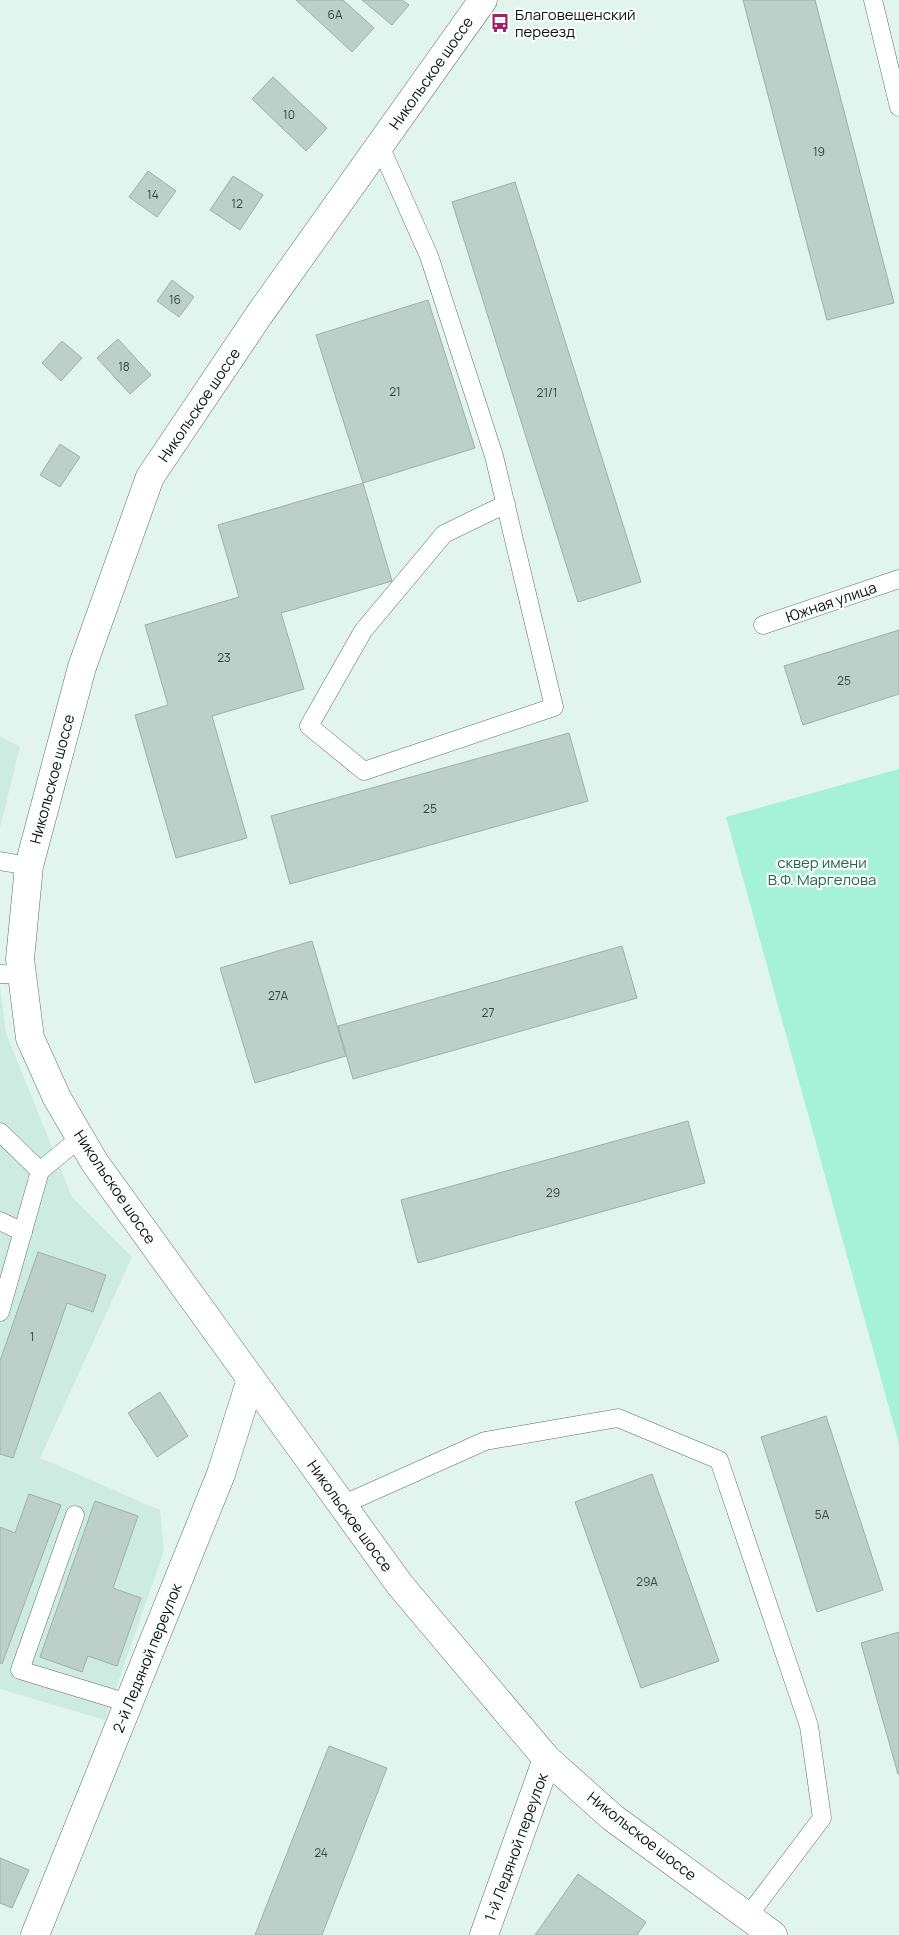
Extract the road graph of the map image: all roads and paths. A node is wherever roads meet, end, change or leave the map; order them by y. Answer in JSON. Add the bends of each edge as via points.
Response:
{"nodes":[{"id":1,"x":483,"y":0,"type":"edge"},
{"id":2,"x":873,"y":0,"type":"edge"},
{"id":3,"x":899,"y":107,"type":"edge"},
{"id":4,"x":380,"y":146,"type":"junction"},
{"id":5,"x":506,"y":504,"type":"junction"},
{"id":6,"x":899,"y":578,"type":"edge"},
{"id":7,"x":763,"y":625,"type":"dead end"},
{"id":8,"x":0,"y":860,"type":"edge"},
{"id":9,"x":28,"y":866,"type":"junction"},
{"id":10,"x":11,"y":974,"type":"edge"},
{"id":11,"x":0,"y":1132,"type":"edge"},
{"id":12,"x":80,"y":1138,"type":"junction"},
{"id":13,"x":40,"y":1171,"type":"junction"},
{"id":14,"x":0,"y":1221,"type":"edge"},
{"id":15,"x":23,"y":1232,"type":"junction"},
{"id":16,"x":0,"y":1312,"type":"edge"},
{"id":17,"x":251,"y":1379,"type":"junction"},
{"id":18,"x":342,"y":1505,"type":"junction"},
{"id":19,"x":75,"y":1515,"type":"dead end"},
{"id":20,"x":128,"y":1703,"type":"junction"},
{"id":21,"x":547,"y":1759,"type":"junction"},
{"id":22,"x":748,"y":1916,"type":"junction"},
{"id":23,"x":35,"y":1935,"type":"edge"},
{"id":24,"x":484,"y":1935,"type":"edge"},
{"id":25,"x":773,"y":1935,"type":"edge"}],
"edges":[{"from":1,"to":4,"type":"street","name":"Никольское шоссе"},
{"from":2,"to":3,"type":"lane"},
{"from":4,"to":5,"type":"lane","via":[[429,256],[494,456]]},
{"from":4,"to":9,"type":"street","name":"Никольское шоссе","via":[[259,315],[150,477],[82,667]]},
{"from":5,"to":5,"type":"lane","via":[[554,707],[364,771],[309,726],[363,631],[444,534]]},
{"from":6,"to":7,"type":"lane","name":"Южная улица"},
{"from":8,"to":9,"type":"lane"},
{"from":9,"to":10,"type":"street","name":"Никольское шоссе","via":[[20,959]]},
{"from":10,"to":12,"type":"street","name":"Никольское шоссе","via":[[30,1038],[57,1098]]},
{"from":11,"to":13,"type":"lane"},
{"from":12,"to":13,"type":"lane"},
{"from":12,"to":17,"type":"street","name":"Никольское шоссе"},
{"from":13,"to":15,"type":"lane"},
{"from":14,"to":15,"type":"lane"},
{"from":15,"to":16,"type":"lane"},
{"from":17,"to":18,"type":"street","name":"Никольское шоссе"},
{"from":17,"to":20,"type":"street","name":"2-й Ледяной переулок","via":[[221,1474]]},
{"from":18,"to":21,"type":"street","name":"Никольское шоссе","via":[[400,1585]]},
{"from":18,"to":22,"type":"lane","via":[[486,1441],[618,1418],[719,1460],[809,1726],[822,1818]]},
{"from":19,"to":20,"type":"lane","via":[[20,1670]]},
{"from":20,"to":23,"type":"street","name":"2-й Ледяной переулок"},
{"from":21,"to":22,"type":"street","name":"Никольское шоссе","via":[[613,1818]]},
{"from":21,"to":24,"type":"street","name":"1-й Ледяной переулок"},
{"from":22,"to":25,"type":"street","name":"Никольское шоссе"}]}
